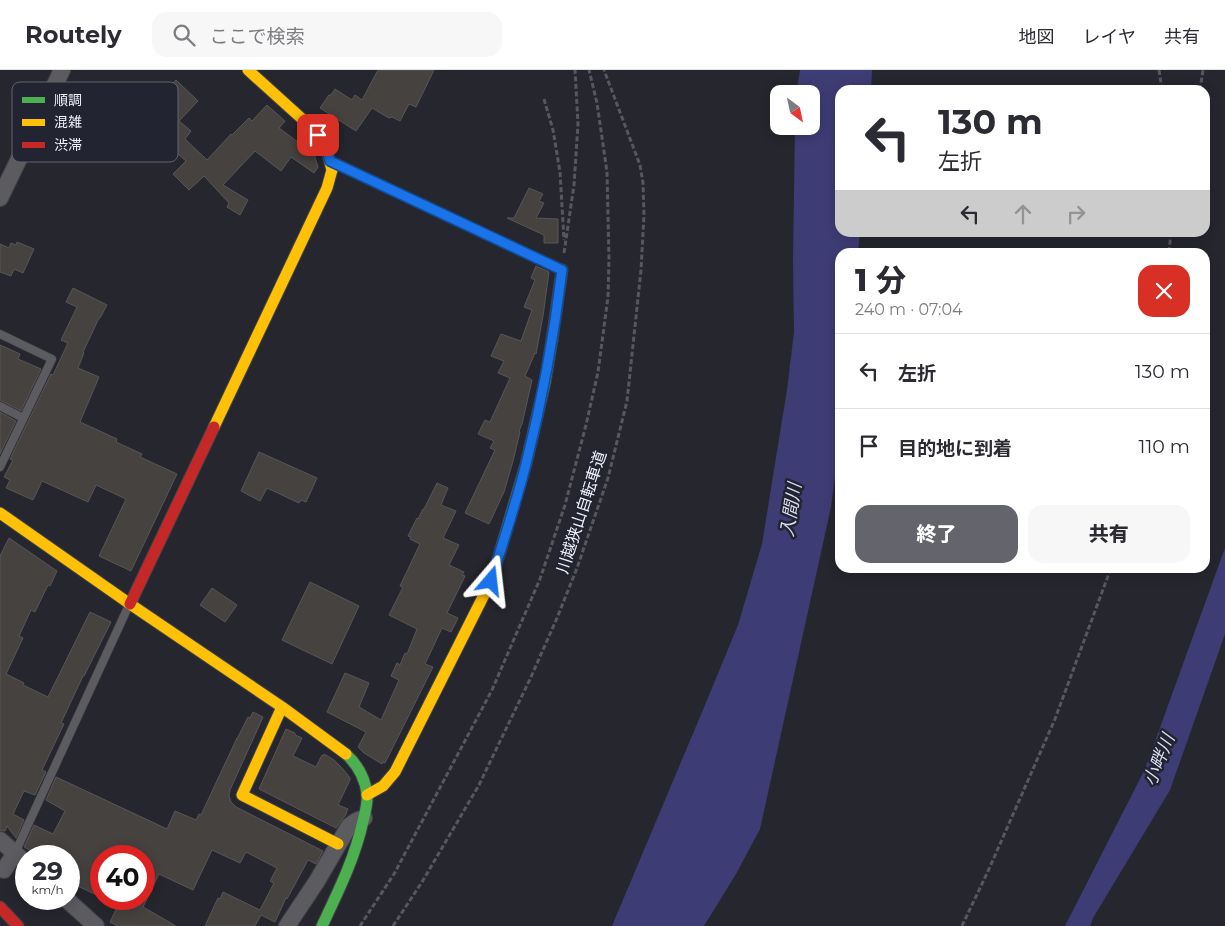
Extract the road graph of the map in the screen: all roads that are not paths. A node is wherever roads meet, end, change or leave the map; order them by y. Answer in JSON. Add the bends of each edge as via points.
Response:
{"nodes":[{"id":1,"x":62,"y":70,"type":"edge"},
{"id":2,"x":248,"y":70,"type":"edge"},
{"id":3,"x":56,"y":82,"type":"edge"},
{"id":4,"x":330,"y":161,"type":"junction"},
{"id":5,"x":17,"y":162,"type":"edge"},
{"id":6,"x":0,"y":198,"type":"edge"},
{"id":7,"x":562,"y":270,"type":"joint"},
{"id":8,"x":0,"y":334,"type":"edge"},
{"id":9,"x":0,"y":406,"type":"edge"},
{"id":10,"x":23,"y":418,"type":"junction"},
{"id":11,"x":0,"y":467,"type":"edge"},
{"id":12,"x":0,"y":513,"type":"edge"},
{"id":13,"x":130,"y":604,"type":"junction"},
{"id":14,"x":282,"y":707,"type":"junction"},
{"id":15,"x":367,"y":795,"type":"junction"},
{"id":16,"x":364,"y":818,"type":"junction"},
{"id":17,"x":0,"y":840,"type":"edge"},
{"id":18,"x":338,"y":844,"type":"junction"},
{"id":19,"x":26,"y":845,"type":"edge"},
{"id":20,"x":15,"y":854,"type":"edge"},
{"id":21,"x":15,"y":862,"type":"edge"},
{"id":22,"x":4,"y":870,"type":"dead end"},
{"id":23,"x":0,"y":907,"type":"edge"},
{"id":24,"x":78,"y":910,"type":"edge"},
{"id":25,"x":18,"y":926,"type":"edge"},
{"id":26,"x":96,"y":926,"type":"edge"},
{"id":27,"x":287,"y":926,"type":"edge"},
{"id":28,"x":322,"y":926,"type":"edge"}],
"edges":[{"from":1,"to":3,"type":"street"},
{"from":2,"to":4,"type":"main road","via":[[310,126],[325,143]]},
{"from":4,"to":7,"type":"lane"},
{"from":4,"to":13,"type":"main road","via":[[332,170],[327,188]]},
{"from":5,"to":6,"type":"street"},
{"from":7,"to":15,"type":"main road","via":[[545,382],[526,464],[491,581],[395,772],[381,789]]},
{"from":8,"to":10,"type":"lane","via":[[52,360]]},
{"from":9,"to":10,"type":"lane"},
{"from":10,"to":11,"type":"lane"},
{"from":12,"to":13,"type":"main road"},
{"from":13,"to":14,"type":"main road"},
{"from":13,"to":19,"type":"lane"},
{"from":14,"to":15,"type":"main road","via":[[353,760],[362,773]]},
{"from":14,"to":18,"type":"main road","via":[[242,795]]},
{"from":15,"to":16,"type":"main road"},
{"from":16,"to":18,"type":"street","via":[[349,826]]},
{"from":16,"to":28,"type":"main road","via":[[345,878]]},
{"from":17,"to":20,"type":"street"},
{"from":18,"to":27,"type":"street"},
{"from":21,"to":22,"type":"street"},
{"from":23,"to":25,"type":"main road"},
{"from":24,"to":26,"type":"street"}]}
